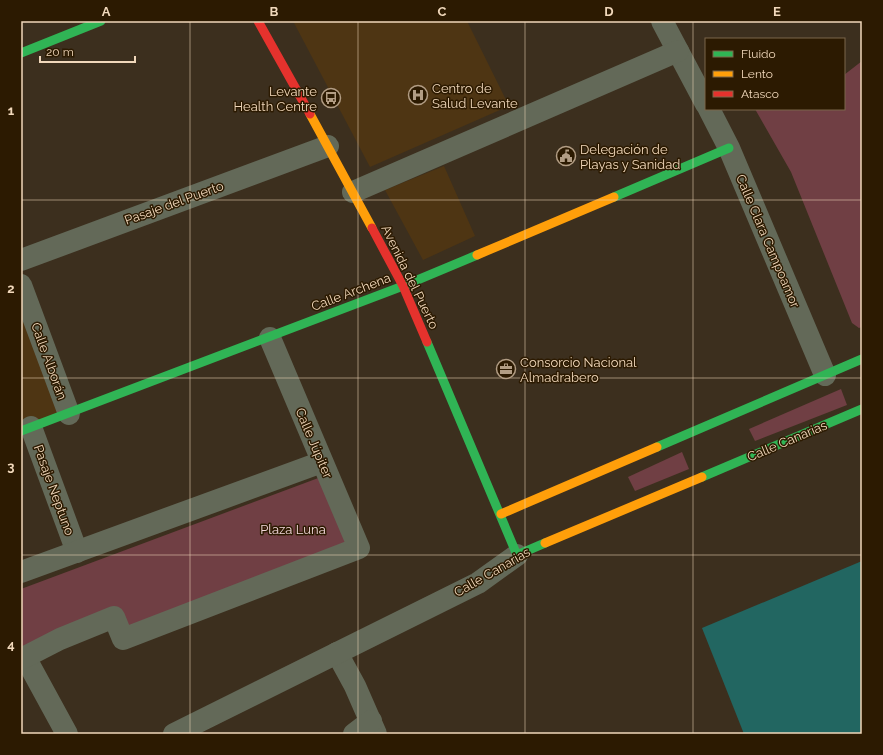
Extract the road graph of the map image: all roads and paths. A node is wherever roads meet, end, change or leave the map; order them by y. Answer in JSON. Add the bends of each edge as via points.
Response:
{"nodes":[{"id":1,"x":101,"y":21,"type":"edge"},
{"id":2,"x":258,"y":21,"type":"edge"},
{"id":3,"x":662,"y":21,"type":"edge"},
{"id":4,"x":678,"y":51,"type":"junction"},
{"id":5,"x":21,"y":53,"type":"edge"},
{"id":6,"x":705,"y":102,"type":"edge"},
{"id":7,"x":710,"y":110,"type":"edge"},
{"id":8,"x":328,"y":146,"type":"junction"},
{"id":9,"x":729,"y":148,"type":"junction"},
{"id":10,"x":352,"y":192,"type":"junction"},
{"id":11,"x":21,"y":260,"type":"edge"},
{"id":12,"x":21,"y":285,"type":"edge"},
{"id":13,"x":402,"y":286,"type":"junction"},
{"id":14,"x":270,"y":338,"type":"junction"},
{"id":15,"x":862,"y":359,"type":"edge"},
{"id":16,"x":824,"y":375,"type":"junction"},
{"id":17,"x":862,"y":409,"type":"edge"},
{"id":18,"x":69,"y":414,"type":"junction"},
{"id":19,"x":26,"y":429,"type":"edge"},
{"id":20,"x":322,"y":462,"type":"junction"},
{"id":21,"x":500,"y":514,"type":"junction"},
{"id":22,"x":77,"y":552,"type":"junction"},
{"id":23,"x":517,"y":555,"type":"junction"},
{"id":24,"x":21,"y":572,"type":"edge"},
{"id":25,"x":337,"y":653,"type":"junction"},
{"id":26,"x":23,"y":658,"type":"edge"},
{"id":27,"x":367,"y":730,"type":"edge"},
{"id":28,"x":67,"y":734,"type":"edge"},
{"id":29,"x":174,"y":734,"type":"edge"}],
"edges":[{"from":1,"to":5,"type":"main road"},
{"from":2,"to":8,"type":"main road","name":"Avenida del Puerto"},
{"from":3,"to":4,"type":"street"},
{"from":4,"to":6,"type":"street"},
{"from":4,"to":10,"type":"street"},
{"from":7,"to":9,"type":"street","name":"Calle Clara Campoamor"},
{"from":8,"to":10,"type":"main road","name":"Avenida del Puerto"},
{"from":8,"to":11,"type":"street","name":"Pasaje del Puerto"},
{"from":9,"to":13,"type":"main road","name":"Calle Archena"},
{"from":9,"to":16,"type":"street","name":"Calle Clara Campoamor"},
{"from":10,"to":13,"type":"main road","name":"Avenida del Puerto"},
{"from":12,"to":18,"type":"street","name":"Calle Alborán"},
{"from":13,"to":14,"type":"main road","name":"Calle Archena"},
{"from":13,"to":21,"type":"main road","name":"Avenida del Puerto"},
{"from":14,"to":18,"type":"main road","name":"Calle Archena"},
{"from":14,"to":20,"type":"street","name":"Calle Júpiter"},
{"from":15,"to":16,"type":"main road"},
{"from":16,"to":21,"type":"main road"},
{"from":17,"to":23,"type":"main road","name":"Calle Canarias"},
{"from":18,"to":19,"type":"main road","name":"Calle Archena"},
{"from":19,"to":22,"type":"street","name":"Pasaje Neptuno"},
{"from":20,"to":22,"type":"street"},
{"from":20,"to":26,"type":"street","name":"Calle Júpiter","via":[[359,548],[123,639],[114,617],[60,639]]},
{"from":21,"to":23,"type":"main road","name":"Avenida del Puerto"},
{"from":22,"to":24,"type":"street"},
{"from":23,"to":25,"type":"street","name":"Calle Canarias","via":[[478,583]]},
{"from":25,"to":27,"type":"street"},
{"from":25,"to":29,"type":"street","name":"Calle Canarias"},
{"from":26,"to":28,"type":"street"}]}
